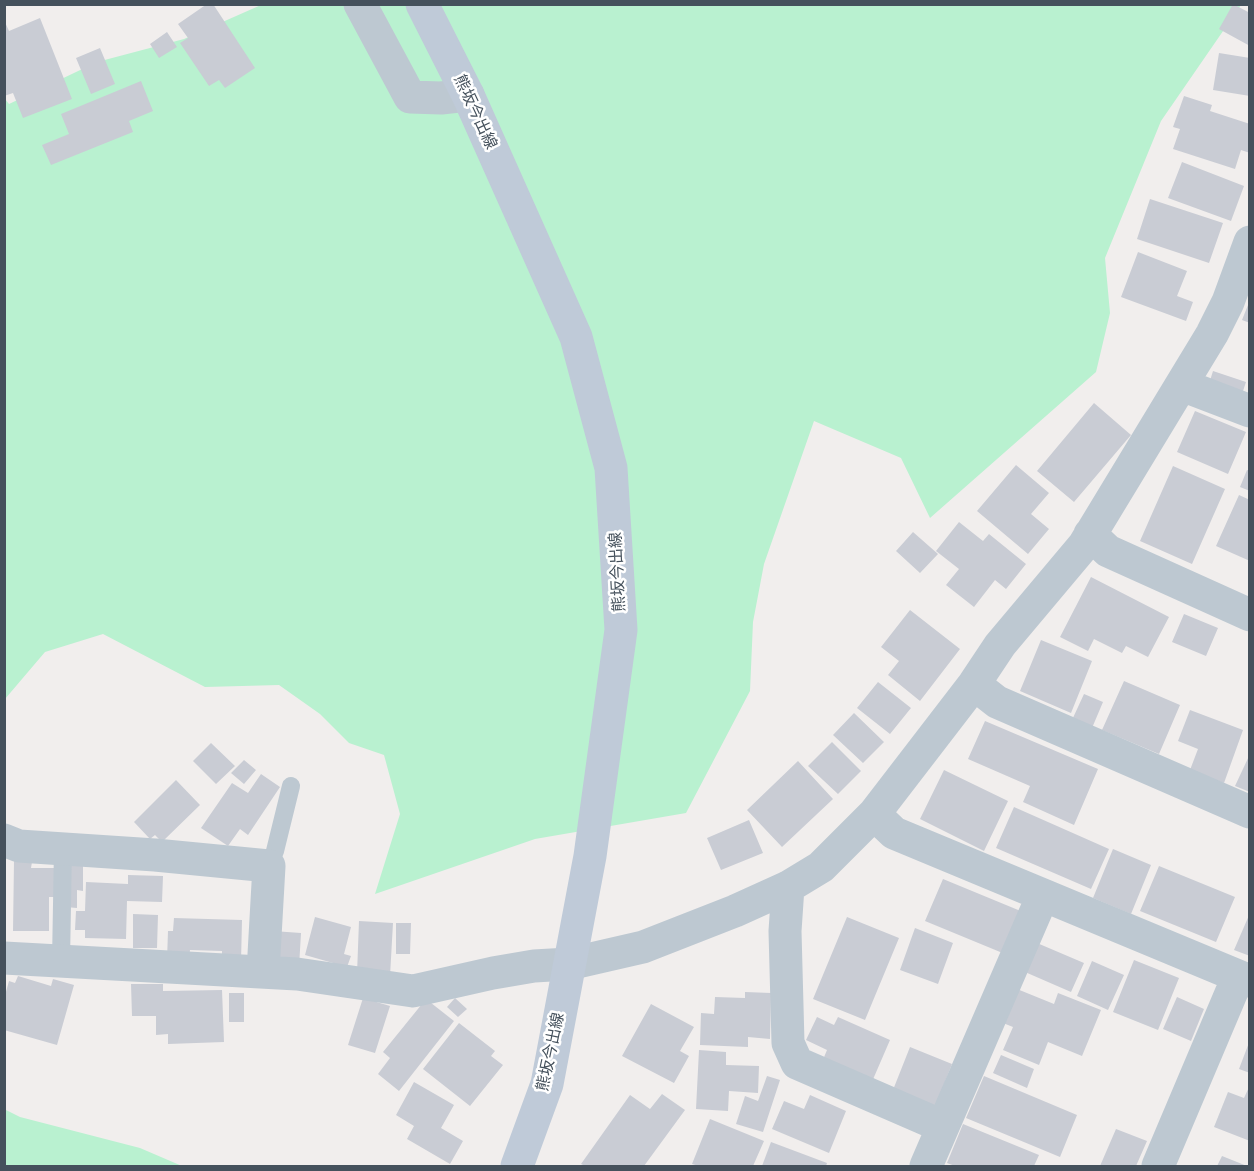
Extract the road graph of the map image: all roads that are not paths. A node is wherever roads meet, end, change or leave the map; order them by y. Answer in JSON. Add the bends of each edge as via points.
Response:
{"nodes":[{"id":1,"x":360,"y":4,"type":"edge"},
{"id":2,"x":422,"y":4,"type":"edge"},
{"id":3,"x":468,"y":95,"type":"junction"},
{"id":4,"x":1250,"y":242,"type":"edge"},
{"id":5,"x":1182,"y":385,"type":"junction"},
{"id":6,"x":1250,"y":411,"type":"edge"},
{"id":7,"x":1090,"y":534,"type":"junction"},
{"id":8,"x":1250,"y":615,"type":"edge"},
{"id":9,"x":974,"y":684,"type":"junction"},
{"id":10,"x":291,"y":786,"type":"dead end"},
{"id":11,"x":1250,"y":812,"type":"edge"},
{"id":12,"x":874,"y":814,"type":"junction"},
{"id":13,"x":4,"y":840,"type":"edge"},
{"id":14,"x":63,"y":848,"type":"junction"},
{"id":15,"x":269,"y":866,"type":"junction"},
{"id":16,"x":788,"y":887,"type":"junction"},
{"id":17,"x":1043,"y":895,"type":"junction"},
{"id":18,"x":4,"y":958,"type":"edge"},
{"id":19,"x":61,"y":961,"type":"junction"},
{"id":20,"x":569,"y":964,"type":"junction"},
{"id":21,"x":263,"y":972,"type":"junction"},
{"id":22,"x":1244,"y":979,"type":"edge"},
{"id":23,"x":942,"y":1126,"type":"junction"},
{"id":24,"x":517,"y":1167,"type":"edge"},
{"id":25,"x":926,"y":1167,"type":"edge"},
{"id":26,"x":1158,"y":1167,"type":"edge"}],
"edges":[{"from":1,"to":3,"type":"street","via":[[410,97]]},
{"from":2,"to":3,"type":"main road","name":"熊坂今出線"},
{"from":3,"to":20,"type":"main road","name":"熊坂今出線","via":[[576,337],[612,468],[621,630],[590,856]]},
{"from":4,"to":5,"type":"street","via":[[1228,302]]},
{"from":5,"to":6,"type":"street"},
{"from":5,"to":7,"type":"street"},
{"from":7,"to":8,"type":"street","via":[[1108,552]]},
{"from":7,"to":9,"type":"street","via":[[1000,645]]},
{"from":9,"to":11,"type":"street","via":[[997,702]]},
{"from":9,"to":12,"type":"street"},
{"from":10,"to":15,"type":"lane"},
{"from":12,"to":16,"type":"street","via":[[821,867]]},
{"from":12,"to":17,"type":"street","via":[[894,833]]},
{"from":13,"to":14,"type":"street","via":[[20,846]]},
{"from":14,"to":15,"type":"street"},
{"from":14,"to":19,"type":"lane"},
{"from":15,"to":21,"type":"street"},
{"from":16,"to":20,"type":"street","via":[[642,947]]},
{"from":16,"to":23,"type":"street","via":[[788,1043],[797,1063]]},
{"from":17,"to":22,"type":"street"},
{"from":17,"to":23,"type":"street"},
{"from":18,"to":19,"type":"street"},
{"from":19,"to":21,"type":"street"},
{"from":20,"to":21,"type":"street","via":[[514,969],[413,991]]},
{"from":20,"to":24,"type":"main road","name":"熊坂今出線","via":[[547,1084]]},
{"from":22,"to":26,"type":"street"},
{"from":23,"to":25,"type":"street"}]}
